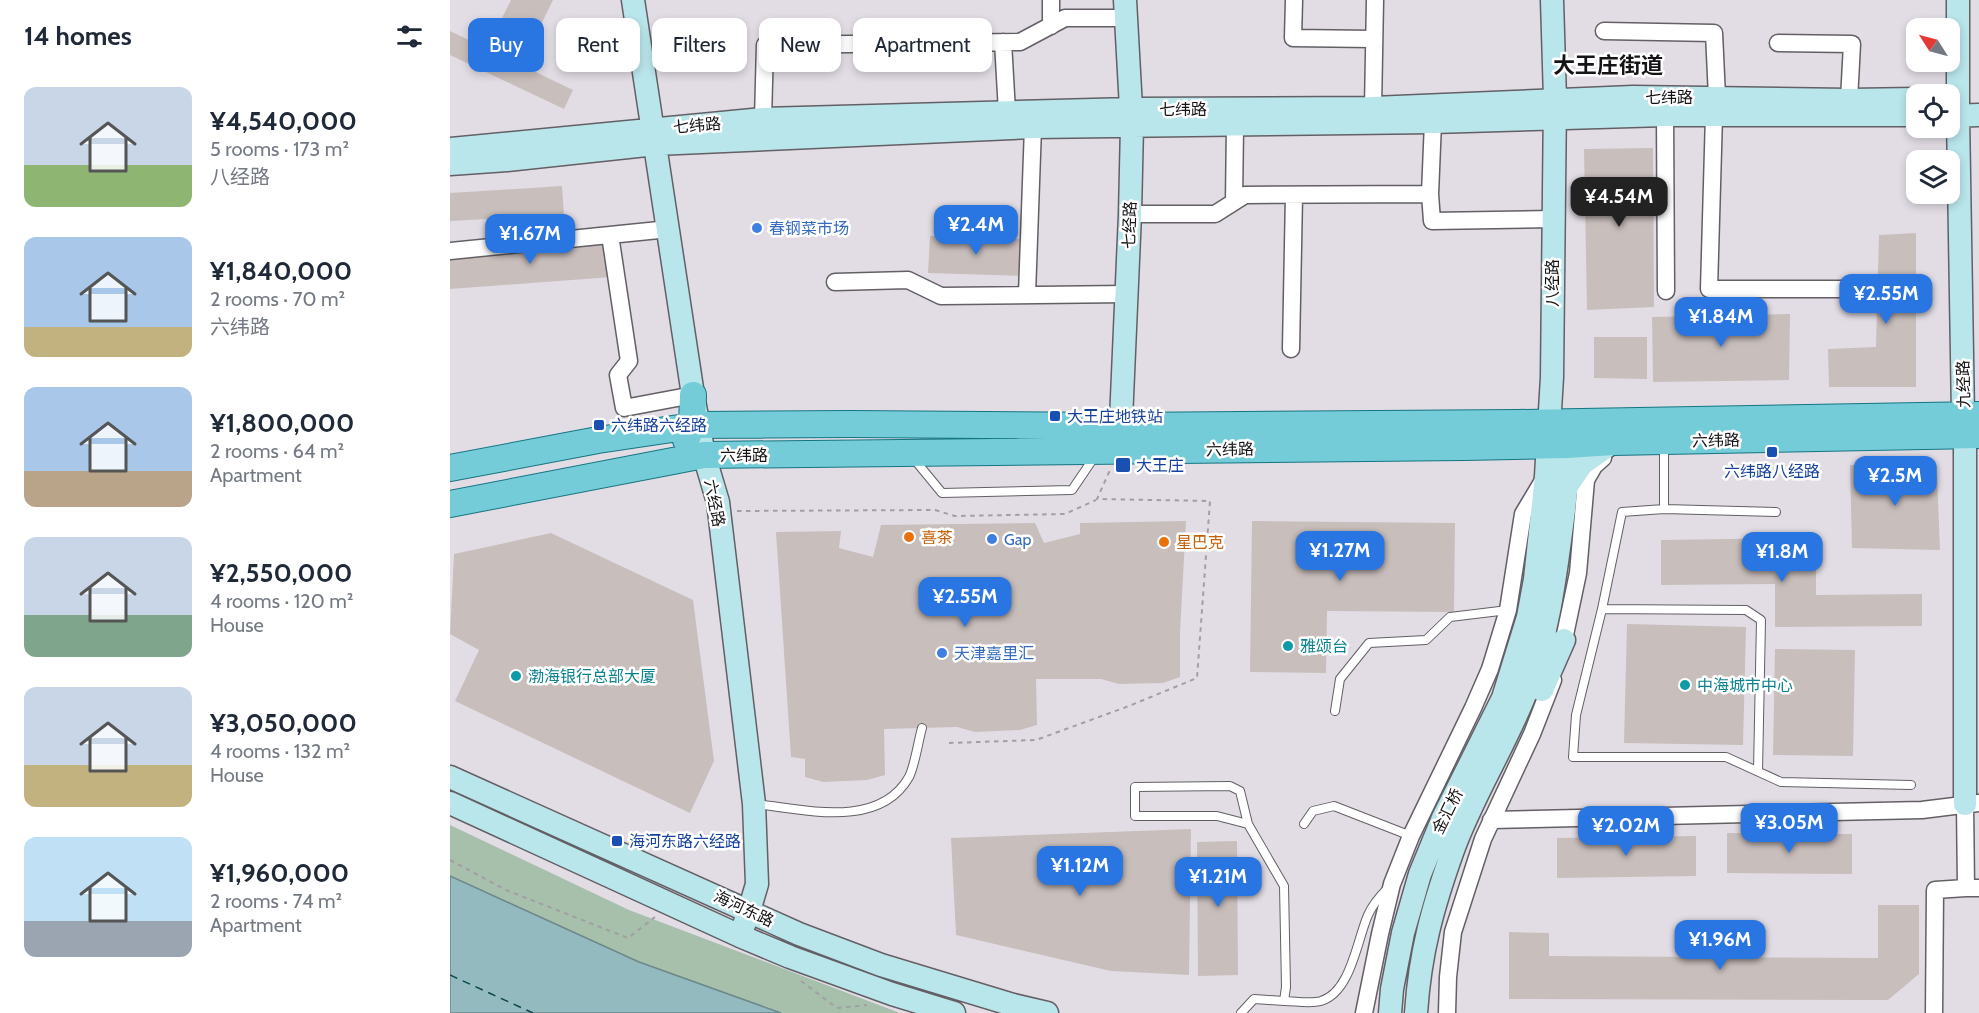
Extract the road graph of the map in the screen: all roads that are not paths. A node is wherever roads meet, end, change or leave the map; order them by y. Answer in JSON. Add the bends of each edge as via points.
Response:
{"nodes":[{"id":1,"x":633,"y":0,"type":"edge"},
{"id":2,"x":1050,"y":0,"type":"edge"},
{"id":3,"x":1294,"y":0,"type":"edge"},
{"id":4,"x":1375,"y":0,"type":"edge"},
{"id":5,"x":1552,"y":0,"type":"edge"},
{"id":6,"x":1958,"y":0,"type":"edge"},
{"id":7,"x":1125,"y":9,"type":"edge"},
{"id":8,"x":1051,"y":26,"type":"junction"},
{"id":9,"x":1604,"y":31,"type":"dead end"},
{"id":10,"x":1373,"y":39,"type":"junction"},
{"id":11,"x":1003,"y":42,"type":"junction"},
{"id":12,"x":1778,"y":43,"type":"dead end"},
{"id":13,"x":1906,"y":99,"type":"edge"},
{"id":14,"x":1849,"y":100,"type":"junction"},
{"id":15,"x":1715,"y":106,"type":"junction"},
{"id":16,"x":1962,"y":107,"type":"edge"},
{"id":17,"x":1373,"y":108,"type":"junction"},
{"id":18,"x":1554,"y":109,"type":"junction"},
{"id":19,"x":1007,"y":112,"type":"junction"},
{"id":20,"x":1665,"y":115,"type":"junction"},
{"id":21,"x":1906,"y":115,"type":"edge"},
{"id":22,"x":1132,"y":117,"type":"junction"},
{"id":23,"x":763,"y":119,"type":"junction"},
{"id":24,"x":1433,"y":122,"type":"junction"},
{"id":25,"x":1235,"y":125,"type":"junction"},
{"id":26,"x":1032,"y":127,"type":"junction"},
{"id":27,"x":654,"y":145,"type":"junction"},
{"id":28,"x":450,"y":148,"type":"edge"},
{"id":29,"x":450,"y":164,"type":"edge"},
{"id":30,"x":1430,"y":194,"type":"junction"},
{"id":31,"x":1294,"y":195,"type":"junction"},
{"id":32,"x":1234,"y":202,"type":"junction"},
{"id":33,"x":1130,"y":214,"type":"junction"},
{"id":34,"x":1553,"y":219,"type":"junction"},
{"id":35,"x":669,"y":229,"type":"junction"},
{"id":36,"x":610,"y":235,"type":"junction"},
{"id":37,"x":450,"y":251,"type":"edge"},
{"id":38,"x":835,"y":282,"type":"dead end"},
{"id":39,"x":1847,"y":289,"type":"dead end"},
{"id":40,"x":1666,"y":291,"type":"dead end"},
{"id":41,"x":1027,"y":294,"type":"junction"},
{"id":42,"x":1127,"y":294,"type":"junction"},
{"id":43,"x":1291,"y":349,"type":"dead end"},
{"id":44,"x":693,"y":395,"type":"junction"},
{"id":45,"x":695,"y":425,"type":"junction"},
{"id":46,"x":1972,"y":425,"type":"edge"},
{"id":47,"x":1555,"y":438,"type":"junction"},
{"id":48,"x":1652,"y":441,"type":"junction"},
{"id":49,"x":1113,"y":442,"type":"junction"},
{"id":50,"x":1613,"y":442,"type":"junction"},
{"id":51,"x":910,"y":454,"type":"junction"},
{"id":52,"x":704,"y":455,"type":"junction"},
{"id":53,"x":655,"y":463,"type":"junction"},
{"id":54,"x":450,"y":468,"type":"edge"},
{"id":55,"x":1567,"y":486,"type":"junction"},
{"id":56,"x":450,"y":504,"type":"edge"},
{"id":57,"x":1664,"y":509,"type":"junction"},
{"id":58,"x":1776,"y":512,"type":"dead end"},
{"id":59,"x":1602,"y":609,"type":"junction"},
{"id":60,"x":1518,"y":613,"type":"junction"},
{"id":61,"x":1564,"y":640,"type":"junction"},
{"id":62,"x":1544,"y":665,"type":"junction"},
{"id":63,"x":1972,"y":690,"type":"edge"},
{"id":64,"x":1335,"y":711,"type":"dead end"},
{"id":65,"x":922,"y":728,"type":"dead end"},
{"id":66,"x":1758,"y":771,"type":"junction"},
{"id":67,"x":450,"y":777,"type":"edge"},
{"id":68,"x":1911,"y":785,"type":"dead end"},
{"id":69,"x":450,"y":803,"type":"edge"},
{"id":70,"x":1972,"y":803,"type":"edge"},
{"id":71,"x":754,"y":804,"type":"junction"},
{"id":72,"x":1491,"y":820,"type":"junction"},
{"id":73,"x":1248,"y":824,"type":"junction"},
{"id":74,"x":1304,"y":824,"type":"dead end"},
{"id":75,"x":1411,"y":836,"type":"junction"},
{"id":76,"x":1392,"y":884,"type":"junction"},
{"id":77,"x":1972,"y":888,"type":"edge"},
{"id":78,"x":749,"y":911,"type":"junction"},
{"id":79,"x":740,"y":936,"type":"junction"},
{"id":80,"x":1284,"y":1001,"type":"junction"},
{"id":81,"x":954,"y":1013,"type":"edge"},
{"id":82,"x":1047,"y":1013,"type":"edge"},
{"id":83,"x":1241,"y":1013,"type":"edge"},
{"id":84,"x":1364,"y":1013,"type":"edge"},
{"id":85,"x":1390,"y":1013,"type":"edge"},
{"id":86,"x":1416,"y":1013,"type":"edge"},
{"id":87,"x":1448,"y":1013,"type":"edge"},
{"id":88,"x":1934,"y":1013,"type":"edge"}],
"edges":[{"from":1,"to":27,"type":"street"},
{"from":2,"to":8,"type":"street"},
{"from":3,"to":10,"type":"street","via":[[1293,38]]},
{"from":4,"to":10,"type":"street"},
{"from":5,"to":18,"type":"street","name":"八经路"},
{"from":6,"to":16,"type":"street","name":"九经路"},
{"from":7,"to":8,"type":"street","via":[[1065,18]]},
{"from":7,"to":22,"type":"street","name":"七经路"},
{"from":8,"to":11,"type":"street","via":[[1020,42]]},
{"from":9,"to":15,"type":"street","via":[[1714,33]]},
{"from":10,"to":17,"type":"street"},
{"from":11,"to":19,"type":"street"},
{"from":11,"to":23,"type":"street","via":[[765,45]]},
{"from":12,"to":14,"type":"street","via":[[1852,44]]},
{"from":13,"to":14,"type":"street","name":"七纬路"},
{"from":14,"to":15,"type":"street","name":"七纬路"},
{"from":15,"to":18,"type":"street","name":"七纬路"},
{"from":15,"to":20,"type":"street","name":"七纬路"},
{"from":15,"to":21,"type":"street","name":"七纬路"},
{"from":15,"to":39,"type":"street","via":[[1709,289]]},
{"from":16,"to":46,"type":"street","name":"九经路"},
{"from":17,"to":18,"type":"street","name":"七纬路"},
{"from":17,"to":22,"type":"street","name":"七纬路"},
{"from":18,"to":20,"type":"street","name":"七纬路"},
{"from":18,"to":24,"type":"street","name":"七纬路"},
{"from":18,"to":34,"type":"street","name":"八经路"},
{"from":19,"to":22,"type":"street","name":"七纬路"},
{"from":19,"to":23,"type":"street","name":"七纬路"},
{"from":20,"to":40,"type":"street"},
{"from":22,"to":25,"type":"street","name":"七纬路"},
{"from":22,"to":26,"type":"street","name":"七纬路"},
{"from":22,"to":33,"type":"street","name":"七经路"},
{"from":23,"to":27,"type":"street","name":"七纬路"},
{"from":24,"to":25,"type":"street","name":"七纬路"},
{"from":24,"to":30,"type":"street"},
{"from":25,"to":32,"type":"street"},
{"from":26,"to":27,"type":"street","name":"七纬路"},
{"from":26,"to":41,"type":"street"},
{"from":27,"to":28,"type":"street","name":"七纬路","via":[[627,131]]},
{"from":27,"to":29,"type":"street","name":"七纬路"},
{"from":27,"to":35,"type":"street"},
{"from":30,"to":31,"type":"street"},
{"from":30,"to":34,"type":"street","via":[[1432,220]]},
{"from":31,"to":32,"type":"street","via":[[1245,195]]},
{"from":31,"to":43,"type":"street"},
{"from":32,"to":33,"type":"street","via":[[1215,214]]},
{"from":33,"to":42,"type":"street","name":"七经路"},
{"from":34,"to":47,"type":"street","name":"八经路"},
{"from":35,"to":36,"type":"street"},
{"from":35,"to":44,"type":"street"},
{"from":36,"to":37,"type":"street"},
{"from":36,"to":44,"type":"street","via":[[629,361],[618,375],[624,408]]},
{"from":38,"to":41,"type":"street","via":[[908,280],[941,296]]},
{"from":41,"to":42,"type":"street"},
{"from":42,"to":49,"type":"street","name":"七经路"},
{"from":44,"to":45,"type":"main road"},
{"from":45,"to":49,"type":"main road","name":"六纬路","via":[[863,424]]},
{"from":45,"to":52,"type":"street","name":"六经路"},
{"from":45,"to":53,"type":"main road","via":[[682,445]]},
{"from":45,"to":54,"type":"main road","name":"六纬路"},
{"from":46,"to":47,"type":"main road","name":"六纬路"},
{"from":46,"to":48,"type":"main road","name":"六纬路"},
{"from":46,"to":63,"type":"street","name":"九经路"},
{"from":47,"to":49,"type":"main road","name":"六纬路"},
{"from":47,"to":50,"type":"main road","name":"六纬路"},
{"from":47,"to":55,"type":"street","name":"八经路"},
{"from":47,"to":60,"type":"street","name":"八经路","via":[[1546,476],[1540,546]]},
{"from":48,"to":50,"type":"main road","name":"六纬路"},
{"from":48,"to":57,"type":"lane"},
{"from":48,"to":61,"type":"street","via":[[1605,457],[1586,480],[1578,573]]},
{"from":49,"to":51,"type":"main road","name":"六纬路"},
{"from":49,"to":51,"type":"lane","via":[[1072,490],[942,493]]},
{"from":50,"to":55,"type":"street","via":[[1582,464]]},
{"from":51,"to":52,"type":"main road","name":"六纬路"},
{"from":52,"to":53,"type":"main road","name":"六纬路"},
{"from":52,"to":71,"type":"street","name":"六经路","via":[[719,512]]},
{"from":53,"to":56,"type":"main road","name":"六纬路"},
{"from":55,"to":62,"type":"street","name":"八经路"},
{"from":57,"to":58,"type":"lane"},
{"from":57,"to":59,"type":"lane","via":[[1622,512]]},
{"from":59,"to":66,"type":"lane","via":[[1746,610],[1761,621]]},
{"from":59,"to":66,"type":"lane","via":[[1576,715],[1573,757],[1726,757]]},
{"from":60,"to":64,"type":"lane","via":[[1450,617],[1426,640],[1369,643],[1340,679]]},
{"from":60,"to":75,"type":"street"},
{"from":60,"to":85,"type":"street","name":"金汇桥","via":[[1503,698],[1443,818],[1420,874],[1402,933]]},
{"from":61,"to":62,"type":"street"},
{"from":61,"to":72,"type":"street","via":[[1532,734]]},
{"from":62,"to":86,"type":"street","name":"金汇桥","via":[[1454,847],[1433,909],[1420,967]]},
{"from":63,"to":70,"type":"street","name":"九经路"},
{"from":65,"to":71,"type":"lane","via":[[909,777],[891,798],[865,810],[841,813]]},
{"from":66,"to":68,"type":"lane","via":[[1781,782]]},
{"from":67,"to":78,"type":"street","name":"海河东路"},
{"from":69,"to":79,"type":"street","name":"海河东路"},
{"from":70,"to":72,"type":"street","via":[[1922,810]]},
{"from":70,"to":77,"type":"street"},
{"from":71,"to":78,"type":"street","name":"六经路","via":[[757,884]]},
{"from":72,"to":87,"type":"street","via":[[1453,932]]},
{"from":73,"to":73,"type":"lane","via":[[1240,791],[1230,786],[1135,787],[1136,816],[1217,816]]},
{"from":73,"to":80,"type":"lane","via":[[1284,886]]},
{"from":74,"to":75,"type":"lane","via":[[1313,811],[1334,806]]},
{"from":75,"to":76,"type":"street"},
{"from":76,"to":80,"type":"lane","via":[[1368,916],[1346,976],[1334,995],[1319,1002]]},
{"from":76,"to":84,"type":"street"},
{"from":77,"to":88,"type":"street","via":[[1935,890]]},
{"from":78,"to":79,"type":"street","name":"六经路"},
{"from":78,"to":82,"type":"street","name":"海河东路","via":[[882,965]]},
{"from":79,"to":81,"type":"street","name":"海河东路","via":[[892,994]]},
{"from":80,"to":83,"type":"lane","via":[[1254,999]]}]}
